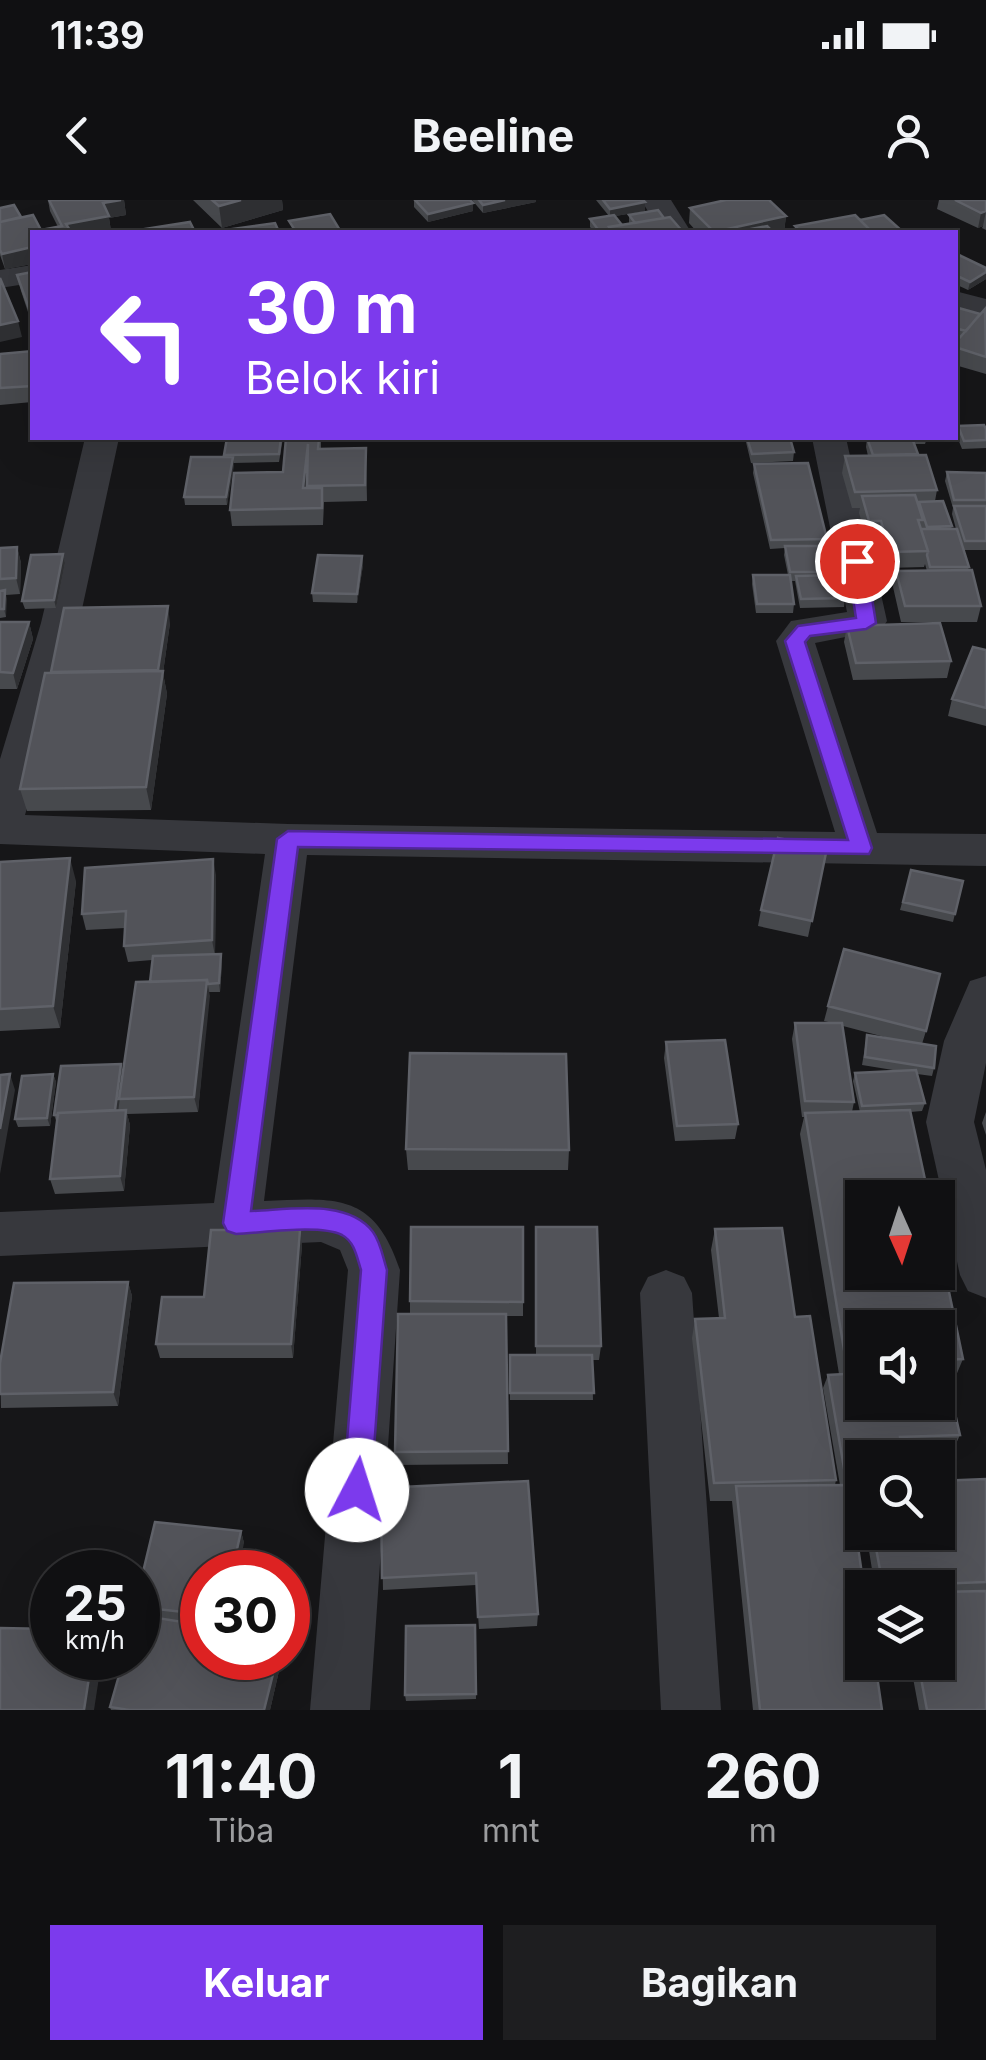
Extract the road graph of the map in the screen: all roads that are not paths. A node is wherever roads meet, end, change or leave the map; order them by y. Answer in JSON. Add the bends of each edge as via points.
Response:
{"nodes":[{"id":1,"x":656,"y":200,"type":"edge"},
{"id":2,"x":675,"y":230,"type":"edge"},
{"id":3,"x":30,"y":274,"type":"edge"},
{"id":4,"x":0,"y":279,"type":"edge"},
{"id":5,"x":102,"y":440,"type":"edge"},
{"id":6,"x":829,"y":440,"type":"edge"},
{"id":7,"x":0,"y":830,"type":"edge"},
{"id":8,"x":288,"y":839,"type":"junction"},
{"id":9,"x":861,"y":848,"type":"junction"},
{"id":10,"x":986,"y":850,"type":"edge"},
{"id":11,"x":986,"y":994,"type":"edge"},
{"id":12,"x":236,"y":1223,"type":"junction"},
{"id":13,"x":0,"y":1234,"type":"edge"},
{"id":14,"x":986,"y":1275,"type":"edge"},
{"id":15,"x":666,"y":1293,"type":"dead end"},
{"id":16,"x":340,"y":1710,"type":"edge"},
{"id":17,"x":692,"y":1710,"type":"edge"}],
"edges":[{"from":1,"to":2,"type":"street"},
{"from":3,"to":4,"type":"street"},
{"from":5,"to":7,"type":"street","via":[[60,622]]},
{"from":6,"to":9,"type":"street","via":[[868,621],[805,630],[795,641]]},
{"from":7,"to":8,"type":"street"},
{"from":8,"to":9,"type":"street"},
{"from":8,"to":12,"type":"street"},
{"from":9,"to":10,"type":"street"},
{"from":11,"to":14,"type":"street","via":[[966,1040],[950,1122]]},
{"from":12,"to":13,"type":"street"},
{"from":12,"to":16,"type":"street","via":[[321,1220],[351,1226],[374,1270]]},
{"from":15,"to":17,"type":"street"}]}
